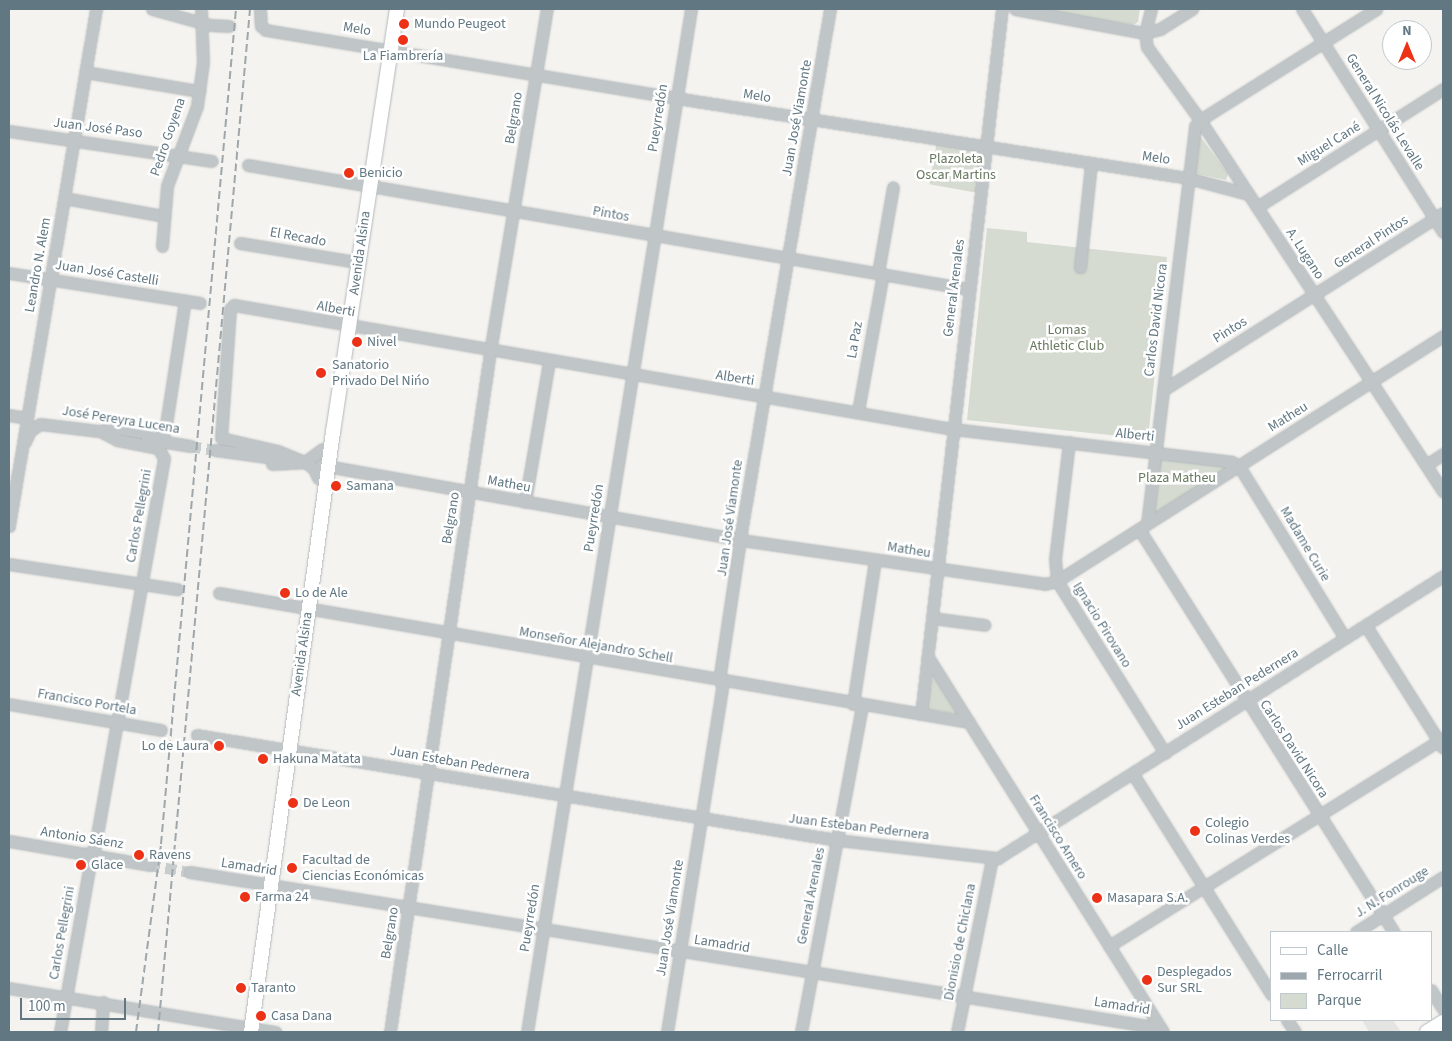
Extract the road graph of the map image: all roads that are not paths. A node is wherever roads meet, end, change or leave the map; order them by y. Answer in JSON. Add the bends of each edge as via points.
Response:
{"nodes":[{"id":1,"x":96,"y":9,"type":"edge"},
{"id":2,"x":152,"y":9,"type":"edge"},
{"id":3,"x":201,"y":9,"type":"edge"},
{"id":4,"x":260,"y":9,"type":"edge"},
{"id":5,"x":388,"y":9,"type":"edge"},
{"id":6,"x":397,"y":9,"type":"edge"},
{"id":7,"x":547,"y":9,"type":"edge"},
{"id":8,"x":690,"y":9,"type":"edge"},
{"id":9,"x":830,"y":9,"type":"edge"},
{"id":10,"x":1002,"y":9,"type":"edge"},
{"id":11,"x":1015,"y":9,"type":"edge"},
{"id":12,"x":1151,"y":9,"type":"edge"},
{"id":13,"x":1192,"y":9,"type":"edge"},
{"id":14,"x":1302,"y":9,"type":"edge"},
{"id":15,"x":1376,"y":9,"type":"edge"},
{"id":16,"x":202,"y":22,"type":"junction"},
{"id":17,"x":229,"y":26,"type":"dead end"},
{"id":18,"x":1145,"y":33,"type":"junction"},
{"id":19,"x":1323,"y":43,"type":"junction"},
{"id":20,"x":387,"y":49,"type":"junction"},
{"id":21,"x":85,"y":72,"type":"junction"},
{"id":22,"x":536,"y":74,"type":"junction"},
{"id":23,"x":1443,"y":89,"type":"edge"},
{"id":24,"x":199,"y":91,"type":"junction"},
{"id":25,"x":676,"y":98,"type":"junction"},
{"id":26,"x":812,"y":119,"type":"junction"},
{"id":27,"x":1200,"y":120,"type":"junction"},
{"id":28,"x":1379,"y":130,"type":"junction"},
{"id":29,"x":9,"y":131,"type":"edge"},
{"id":30,"x":74,"y":142,"type":"junction"},
{"id":31,"x":986,"y":148,"type":"junction"},
{"id":32,"x":179,"y":154,"type":"junction"},
{"id":33,"x":212,"y":161,"type":"dead end"},
{"id":34,"x":1091,"y":164,"type":"junction"},
{"id":35,"x":248,"y":165,"type":"dead end"},
{"id":36,"x":1188,"y":178,"type":"junction"},
{"id":37,"x":365,"y":186,"type":"junction"},
{"id":38,"x":893,"y":187,"type":"dead end"},
{"id":39,"x":1248,"y":194,"type":"junction"},
{"id":40,"x":64,"y":198,"type":"junction"},
{"id":41,"x":1257,"y":207,"type":"junction"},
{"id":42,"x":514,"y":211,"type":"junction"},
{"id":43,"x":164,"y":216,"type":"junction"},
{"id":44,"x":1439,"y":216,"type":"edge"},
{"id":45,"x":1443,"y":232,"type":"edge"},
{"id":46,"x":654,"y":237,"type":"junction"},
{"id":47,"x":240,"y":243,"type":"dead end"},
{"id":48,"x":162,"y":246,"type":"dead end"},
{"id":49,"x":787,"y":258,"type":"junction"},
{"id":50,"x":350,"y":261,"type":"junction"},
{"id":51,"x":1080,"y":267,"type":"dead end"},
{"id":52,"x":9,"y":273,"type":"edge"},
{"id":53,"x":880,"y":274,"type":"junction"},
{"id":54,"x":50,"y":280,"type":"junction"},
{"id":55,"x":969,"y":289,"type":"junction"},
{"id":56,"x":1314,"y":296,"type":"junction"},
{"id":57,"x":185,"y":301,"type":"junction"},
{"id":58,"x":200,"y":303,"type":"dead end"},
{"id":59,"x":345,"y":326,"type":"junction"},
{"id":60,"x":1443,"y":336,"type":"edge"},
{"id":61,"x":490,"y":352,"type":"junction"},
{"id":62,"x":549,"y":361,"type":"junction"},
{"id":63,"x":632,"y":376,"type":"junction"},
{"id":64,"x":33,"y":379,"type":"junction"},
{"id":65,"x":1371,"y":382,"type":"junction"},
{"id":66,"x":1162,"y":390,"type":"junction"},
{"id":67,"x":763,"y":398,"type":"junction"},
{"id":68,"x":858,"y":411,"type":"junction"},
{"id":69,"x":9,"y":415,"type":"edge"},
{"id":70,"x":26,"y":418,"type":"junction"},
{"id":71,"x":48,"y":424,"type":"junction"},
{"id":72,"x":953,"y":429,"type":"junction"},
{"id":73,"x":100,"y":432,"type":"junction"},
{"id":74,"x":1069,"y":442,"type":"junction"},
{"id":75,"x":190,"y":446,"type":"tunnel mouth"},
{"id":76,"x":322,"y":450,"type":"junction"},
{"id":77,"x":1156,"y":452,"type":"junction"},
{"id":78,"x":1443,"y":454,"type":"edge"},
{"id":79,"x":21,"y":456,"type":"junction"},
{"id":80,"x":305,"y":462,"type":"junction"},
{"id":81,"x":1426,"y":465,"type":"junction"},
{"id":82,"x":1239,"y":466,"type":"junction"},
{"id":83,"x":322,"y":470,"type":"junction"},
{"id":84,"x":471,"y":492,"type":"junction"},
{"id":85,"x":1443,"y":492,"type":"edge"},
{"id":86,"x":526,"y":502,"type":"junction"},
{"id":87,"x":609,"y":517,"type":"junction"},
{"id":88,"x":9,"y":526,"type":"edge"},
{"id":89,"x":1143,"y":527,"type":"junction"},
{"id":90,"x":742,"y":540,"type":"junction"},
{"id":91,"x":875,"y":560,"type":"junction"},
{"id":92,"x":9,"y":564,"type":"edge"},
{"id":93,"x":937,"y":570,"type":"junction"},
{"id":94,"x":1443,"y":576,"type":"edge"},
{"id":95,"x":1057,"y":581,"type":"junction"},
{"id":96,"x":142,"y":584,"type":"junction"},
{"id":97,"x":177,"y":589,"type":"dead end"},
{"id":98,"x":219,"y":594,"type":"dead end"},
{"id":99,"x":305,"y":608,"type":"junction"},
{"id":100,"x":932,"y":618,"type":"junction"},
{"id":101,"x":985,"y":625,"type":"dead end"},
{"id":102,"x":1366,"y":626,"type":"junction"},
{"id":103,"x":448,"y":634,"type":"junction"},
{"id":104,"x":1345,"y":638,"type":"junction"},
{"id":105,"x":928,"y":656,"type":"junction"},
{"id":106,"x":587,"y":658,"type":"junction"},
{"id":107,"x":721,"y":682,"type":"junction"},
{"id":108,"x":1246,"y":701,"type":"junction"},
{"id":109,"x":9,"y":704,"type":"edge"},
{"id":110,"x":857,"y":705,"type":"junction"},
{"id":111,"x":921,"y":714,"type":"junction"},
{"id":112,"x":117,"y":722,"type":"junction"},
{"id":113,"x":968,"y":722,"type":"junction"},
{"id":114,"x":161,"y":730,"type":"dead end"},
{"id":115,"x":196,"y":735,"type":"dead end"},
{"id":116,"x":1442,"y":742,"type":"edge"},
{"id":117,"x":285,"y":748,"type":"junction"},
{"id":118,"x":1165,"y":753,"type":"junction"},
{"id":119,"x":428,"y":773,"type":"junction"},
{"id":120,"x":1132,"y":774,"type":"junction"},
{"id":121,"x":564,"y":796,"type":"junction"},
{"id":122,"x":1320,"y":817,"type":"junction"},
{"id":123,"x":702,"y":819,"type":"junction"},
{"id":124,"x":1037,"y":833,"type":"junction"},
{"id":125,"x":837,"y":840,"type":"junction"},
{"id":126,"x":9,"y":841,"type":"edge"},
{"id":127,"x":95,"y":846,"type":"junction"},
{"id":128,"x":84,"y":854,"type":"junction"},
{"id":129,"x":992,"y":858,"type":"junction"},
{"id":130,"x":150,"y":865,"type":"tunnel mouth"},
{"id":131,"x":90,"y":868,"type":"junction"},
{"id":132,"x":190,"y":872,"type":"tunnel mouth"},
{"id":133,"x":1443,"y":877,"type":"edge"},
{"id":134,"x":265,"y":885,"type":"junction"},
{"id":135,"x":1203,"y":888,"type":"junction"},
{"id":136,"x":409,"y":908,"type":"junction"},
{"id":137,"x":1383,"y":915,"type":"junction"},
{"id":138,"x":543,"y":930,"type":"junction"},
{"id":139,"x":1358,"y":931,"type":"edge"},
{"id":140,"x":1393,"y":931,"type":"edge"},
{"id":141,"x":1109,"y":946,"type":"junction"},
{"id":142,"x":680,"y":952,"type":"junction"},
{"id":143,"x":811,"y":974,"type":"junction"},
{"id":144,"x":9,"y":988,"type":"edge"},
{"id":145,"x":1270,"y":989,"type":"edge"},
{"id":146,"x":1432,"y":992,"type":"edge"},
{"id":147,"x":66,"y":997,"type":"junction"},
{"id":148,"x":964,"y":997,"type":"junction"},
{"id":149,"x":103,"y":1002,"type":"junction"},
{"id":150,"x":1443,"y":1009,"type":"edge"},
{"id":151,"x":1288,"y":1021,"type":"edge"},
{"id":152,"x":1443,"y":1022,"type":"edge"},
{"id":153,"x":247,"y":1030,"type":"edge"},
{"id":154,"x":1162,"y":1030,"type":"edge"},
{"id":155,"x":60,"y":1032,"type":"edge"},
{"id":156,"x":101,"y":1032,"type":"edge"},
{"id":157,"x":275,"y":1032,"type":"edge"},
{"id":158,"x":390,"y":1032,"type":"edge"},
{"id":159,"x":527,"y":1032,"type":"edge"},
{"id":160,"x":667,"y":1032,"type":"edge"},
{"id":161,"x":801,"y":1032,"type":"edge"},
{"id":162,"x":957,"y":1032,"type":"edge"},
{"id":163,"x":1295,"y":1032,"type":"edge"},
{"id":164,"x":1427,"y":1032,"type":"edge"}],
"edges":[{"from":1,"to":21,"type":"street","name":"Leandro N. Alem"},
{"from":2,"to":16,"type":"street"},
{"from":3,"to":16,"type":"street","name":"Pedro Goyena"},
{"from":4,"to":20,"type":"street","name":"Melo","via":[[261,26],[266,30]]},
{"from":5,"to":20,"type":"main road","name":"Avenida Alsina"},
{"from":6,"to":20,"type":"main road","name":"Avenida Alsina"},
{"from":7,"to":22,"type":"street","name":"Belgrano"},
{"from":8,"to":25,"type":"street","name":"Pueyrredón"},
{"from":9,"to":26,"type":"street","name":"Juan José Viamonte"},
{"from":10,"to":31,"type":"street","name":"General Arenales"},
{"from":11,"to":18,"type":"street"},
{"from":12,"to":18,"type":"street"},
{"from":13,"to":18,"type":"street","via":[[1160,29]]},
{"from":14,"to":19,"type":"street","name":"General Nicolás Levalle"},
{"from":15,"to":19,"type":"street"},
{"from":16,"to":17,"type":"street"},
{"from":16,"to":24,"type":"street","name":"Pedro Goyena","via":[[203,62]]},
{"from":18,"to":27,"type":"street","name":"A. Lugano","via":[[1147,47]]},
{"from":19,"to":27,"type":"street"},
{"from":19,"to":28,"type":"street","name":"General Nicolás Levalle"},
{"from":20,"to":22,"type":"street","name":"Melo"},
{"from":20,"to":37,"type":"main road","name":"Avenida Alsina"},
{"from":21,"to":24,"type":"street"},
{"from":21,"to":30,"type":"street","name":"Leandro N. Alem"},
{"from":22,"to":25,"type":"street","name":"Melo"},
{"from":22,"to":42,"type":"street","name":"Belgrano"},
{"from":23,"to":28,"type":"street","name":"Miguel Cané"},
{"from":24,"to":32,"type":"street","name":"Pedro Goyena","via":[[192,122]]},
{"from":25,"to":26,"type":"street","name":"Melo"},
{"from":25,"to":46,"type":"street","name":"Pueyrredón"},
{"from":26,"to":31,"type":"street","name":"Melo"},
{"from":26,"to":49,"type":"street","name":"Juan José Viamonte"},
{"from":27,"to":36,"type":"street","name":"Carlos David Nicora","via":[[1194,131]]},
{"from":27,"to":39,"type":"street","name":"A. Lugano"},
{"from":28,"to":41,"type":"street","name":"Miguel Cané"},
{"from":28,"to":44,"type":"street","name":"General Nicolás Levalle"},
{"from":29,"to":30,"type":"street","name":"Juan José Paso"},
{"from":30,"to":32,"type":"street","name":"Juan José Paso"},
{"from":30,"to":40,"type":"street","name":"Leandro N. Alem"},
{"from":31,"to":34,"type":"street","name":"Melo"},
{"from":31,"to":55,"type":"street","name":"General Arenales"},
{"from":32,"to":33,"type":"street","name":"Juan José Paso"},
{"from":32,"to":43,"type":"street","name":"Pedro Goyena","via":[[167,186]]},
{"from":34,"to":36,"type":"street","name":"Melo"},
{"from":34,"to":51,"type":"street"},
{"from":35,"to":37,"type":"street","name":"Pintos"},
{"from":36,"to":39,"type":"street","name":"Melo"},
{"from":36,"to":66,"type":"street","name":"Carlos David Nicora"},
{"from":37,"to":42,"type":"street","name":"Pintos"},
{"from":37,"to":50,"type":"main road","name":"Avenida Alsina"},
{"from":37,"to":59,"type":"main road","name":"Avenida Alsina"},
{"from":38,"to":53,"type":"street","name":"La Paz"},
{"from":39,"to":41,"type":"street","name":"A. Lugano"},
{"from":40,"to":43,"type":"street"},
{"from":40,"to":54,"type":"street","name":"Leandro N. Alem"},
{"from":41,"to":56,"type":"street","name":"A. Lugano"},
{"from":42,"to":46,"type":"street","name":"Pintos"},
{"from":42,"to":61,"type":"street","name":"Belgrano"},
{"from":43,"to":48,"type":"street","name":"Pedro Goyena"},
{"from":44,"to":45,"type":"street","name":"General Nicolás Levalle"},
{"from":44,"to":56,"type":"street","name":"General Pintos"},
{"from":46,"to":49,"type":"street","name":"Pintos"},
{"from":46,"to":63,"type":"street","name":"Pueyrredón"},
{"from":47,"to":50,"type":"street","name":"El Recado"},
{"from":49,"to":53,"type":"street","name":"Pintos"},
{"from":49,"to":67,"type":"street","name":"Juan José Viamonte"},
{"from":50,"to":59,"type":"main road","name":"Avenida Alsina"},
{"from":52,"to":54,"type":"street","name":"Juan José Castelli"},
{"from":53,"to":55,"type":"street","name":"Pintos"},
{"from":53,"to":68,"type":"street","name":"La Paz"},
{"from":54,"to":57,"type":"street","name":"Juan José Castelli"},
{"from":54,"to":64,"type":"street","name":"Leandro N. Alem"},
{"from":55,"to":72,"type":"street","name":"General Arenales"},
{"from":56,"to":65,"type":"street","name":"A. Lugano"},
{"from":56,"to":66,"type":"street","name":"Pintos"},
{"from":57,"to":58,"type":"street","name":"Juan José Castelli"},
{"from":57,"to":73,"type":"street","via":[[165,431],[156,434],[114,428]]},
{"from":59,"to":61,"type":"street","name":"Alberti"},
{"from":59,"to":76,"type":"main road","name":"Avenida Alsina"},
{"from":59,"to":80,"type":"street","name":"Alberti","via":[[234,305],[230,309],[219,448],[276,465]]},
{"from":59,"to":83,"type":"main road","name":"Avenida Alsina"},
{"from":60,"to":65,"type":"street","name":"Matheu"},
{"from":61,"to":62,"type":"street","name":"Alberti"},
{"from":61,"to":84,"type":"street","name":"Belgrano"},
{"from":62,"to":63,"type":"street","name":"Alberti"},
{"from":62,"to":86,"type":"street"},
{"from":63,"to":67,"type":"street","name":"Alberti"},
{"from":63,"to":87,"type":"street","name":"Pueyrredón"},
{"from":64,"to":70,"type":"street","name":"Leandro N. Alem"},
{"from":64,"to":71,"type":"street","name":"José Pereyra Lucena","via":[[34,412],[37,418]]},
{"from":65,"to":81,"type":"street","name":"A. Lugano"},
{"from":65,"to":82,"type":"street","name":"Matheu"},
{"from":66,"to":77,"type":"street","name":"Carlos David Nicora"},
{"from":67,"to":68,"type":"street","name":"Alberti"},
{"from":67,"to":90,"type":"street","name":"Juan José Viamonte"},
{"from":68,"to":72,"type":"street","name":"Alberti"},
{"from":69,"to":70,"type":"street"},
{"from":70,"to":79,"type":"street","name":"Leandro N. Alem"},
{"from":71,"to":73,"type":"street","name":"José Pereyra Lucena"},
{"from":71,"to":79,"type":"street","name":"José Pereyra Lucena","via":[[35,426]]},
{"from":72,"to":74,"type":"street","name":"Alberti"},
{"from":72,"to":93,"type":"street","name":"General Arenales"},
{"from":73,"to":75,"type":"street","name":"José Pereyra Lucena"},
{"from":73,"to":96,"type":"street","name":"Carlos Pellegrini","via":[[163,452]]},
{"from":74,"to":77,"type":"street","name":"Alberti"},
{"from":74,"to":95,"type":"street","name":"Ignacio Pirovano","via":[[1055,559]]},
{"from":76,"to":80,"type":"street"},
{"from":76,"to":83,"type":"main road","name":"Avenida Alsina"},
{"from":77,"to":82,"type":"street","name":"Alberti","via":[[1232,462]]},
{"from":77,"to":89,"type":"street","name":"Carlos David Nicora"},
{"from":78,"to":81,"type":"street"},
{"from":79,"to":88,"type":"street","name":"Leandro N. Alem"},
{"from":80,"to":83,"type":"street","via":[[314,469]]},
{"from":81,"to":85,"type":"street","name":"A. Lugano"},
{"from":82,"to":89,"type":"street","name":"Matheu"},
{"from":82,"to":104,"type":"street","name":"Madame Curie"},
{"from":83,"to":84,"type":"street","name":"Matheu"},
{"from":83,"to":99,"type":"main road","name":"Avenida Alsina"},
{"from":84,"to":86,"type":"street","name":"Matheu"},
{"from":84,"to":103,"type":"street","name":"Belgrano"},
{"from":86,"to":87,"type":"street","name":"Matheu"},
{"from":87,"to":90,"type":"street","name":"Matheu"},
{"from":87,"to":106,"type":"street","name":"Pueyrredón"},
{"from":89,"to":95,"type":"street","name":"Matheu"},
{"from":89,"to":108,"type":"street","name":"Carlos David Nicora"},
{"from":90,"to":91,"type":"street","name":"Matheu"},
{"from":90,"to":107,"type":"street","name":"Juan José Viamonte"},
{"from":91,"to":93,"type":"street","name":"Matheu"},
{"from":91,"to":110,"type":"street","name":"General Arenales"},
{"from":92,"to":96,"type":"street"},
{"from":93,"to":95,"type":"street","name":"Matheu","via":[[1041,584]]},
{"from":93,"to":100,"type":"street"},
{"from":94,"to":102,"type":"street","name":"Juan Esteban Pedernera"},
{"from":95,"to":118,"type":"street","name":"Ignacio Pirovano"},
{"from":96,"to":97,"type":"street"},
{"from":96,"to":112,"type":"street","name":"Carlos Pellegrini"},
{"from":98,"to":99,"type":"street","name":"Monseñor Alejandro Schell"},
{"from":99,"to":103,"type":"street","name":"Monseñor Alejandro Schell"},
{"from":99,"to":117,"type":"main road","name":"Avenida Alsina"},
{"from":100,"to":101,"type":"street"},
{"from":100,"to":105,"type":"street"},
{"from":102,"to":104,"type":"street","name":"Juan Esteban Pedernera"},
{"from":102,"to":116,"type":"street"},
{"from":103,"to":106,"type":"street","name":"Monseñor Alejandro Schell"},
{"from":103,"to":119,"type":"street","name":"Belgrano"},
{"from":104,"to":108,"type":"street","name":"Juan Esteban Pedernera"},
{"from":105,"to":111,"type":"street"},
{"from":105,"to":113,"type":"street","name":"Francisco Amero"},
{"from":106,"to":107,"type":"street","name":"Monseñor Alejandro Schell"},
{"from":106,"to":121,"type":"street","name":"Pueyrredón"},
{"from":107,"to":110,"type":"street","name":"Monseñor Alejandro Schell"},
{"from":107,"to":123,"type":"street","name":"Juan José Viamonte"},
{"from":108,"to":118,"type":"street","name":"Juan Esteban Pedernera"},
{"from":108,"to":122,"type":"street","name":"Carlos David Nicora"},
{"from":109,"to":112,"type":"street","name":"Francisco Portela"},
{"from":110,"to":111,"type":"street","name":"Monseñor Alejandro Schell"},
{"from":110,"to":125,"type":"street","name":"General Arenales"},
{"from":111,"to":113,"type":"street","name":"Monseñor Alejandro Schell"},
{"from":112,"to":114,"type":"street","name":"Francisco Portela"},
{"from":112,"to":127,"type":"street","name":"Carlos Pellegrini"},
{"from":113,"to":124,"type":"street","name":"Francisco Amero"},
{"from":115,"to":117,"type":"street","name":"Juan Esteban Pedernera"},
{"from":116,"to":122,"type":"street"},
{"from":117,"to":119,"type":"street","name":"Juan Esteban Pedernera"},
{"from":117,"to":134,"type":"main road","name":"Avenida Alsina"},
{"from":118,"to":120,"type":"street","name":"Juan Esteban Pedernera"},
{"from":119,"to":121,"type":"street","name":"Juan Esteban Pedernera"},
{"from":119,"to":136,"type":"street","name":"Belgrano"},
{"from":120,"to":124,"type":"street","name":"Juan Esteban Pedernera"},
{"from":120,"to":135,"type":"street"},
{"from":121,"to":123,"type":"street","name":"Juan Esteban Pedernera"},
{"from":121,"to":138,"type":"street","name":"Pueyrredón"},
{"from":122,"to":135,"type":"street"},
{"from":122,"to":137,"type":"street","name":"Carlos David Nicora"},
{"from":123,"to":125,"type":"street","name":"Juan Esteban Pedernera"},
{"from":123,"to":142,"type":"street","name":"Juan José Viamonte"},
{"from":124,"to":129,"type":"street","name":"Juan Esteban Pedernera","via":[[1003,856]]},
{"from":124,"to":141,"type":"street","name":"Francisco Amero"},
{"from":125,"to":129,"type":"street","name":"Juan Esteban Pedernera"},
{"from":125,"to":143,"type":"street","name":"General Arenales"},
{"from":126,"to":128,"type":"street","name":"Antonio Sáenz"},
{"from":127,"to":128,"type":"street","via":[[92,852]]},
{"from":127,"to":131,"type":"street","name":"Antonio Sáenz","via":[[105,853],[152,861],[154,867],[102,860]]},
{"from":128,"to":130,"type":"street","name":"Antonio Sáenz"},
{"from":128,"to":131,"type":"street","via":[[90,859]]},
{"from":129,"to":148,"type":"street","name":"Dionisio de Chiclana"},
{"from":131,"to":147,"type":"street","name":"Carlos Pellegrini"},
{"from":132,"to":134,"type":"street","name":"Lamadrid"},
{"from":133,"to":137,"type":"street","name":"J. N. Fonrouge"},
{"from":134,"to":134,"type":"street","name":"Lamadrid","via":[[189,867],[183,873]]},
{"from":134,"to":136,"type":"street","name":"Lamadrid"},
{"from":134,"to":153,"type":"main road","name":"Avenida Alsina"},
{"from":135,"to":141,"type":"street"},
{"from":135,"to":145,"type":"street"},
{"from":136,"to":138,"type":"street","name":"Lamadrid"},
{"from":136,"to":158,"type":"street","name":"Belgrano"},
{"from":137,"to":139,"type":"street","name":"J. N. Fonrouge"},
{"from":137,"to":140,"type":"street","name":"Carlos David Nicora"},
{"from":138,"to":142,"type":"street","name":"Lamadrid"},
{"from":138,"to":159,"type":"street","name":"Pueyrredón"},
{"from":141,"to":154,"type":"street","name":"Francisco Amero"},
{"from":142,"to":143,"type":"street","name":"Lamadrid"},
{"from":142,"to":160,"type":"street","name":"Juan José Viamonte"},
{"from":143,"to":148,"type":"street","name":"Lamadrid"},
{"from":143,"to":161,"type":"street","name":"General Arenales"},
{"from":144,"to":147,"type":"street"},
{"from":146,"to":150,"type":"street"},
{"from":147,"to":149,"type":"street"},
{"from":147,"to":155,"type":"street","name":"Carlos Pellegrini"},
{"from":148,"to":154,"type":"street","name":"Lamadrid"},
{"from":148,"to":162,"type":"street","name":"Dionisio de Chiclana"},
{"from":149,"to":153,"type":"street"},
{"from":149,"to":156,"type":"street"},
{"from":151,"to":163,"type":"street"},
{"from":152,"to":164,"type":"main road"},
{"from":153,"to":157,"type":"street"}]}
